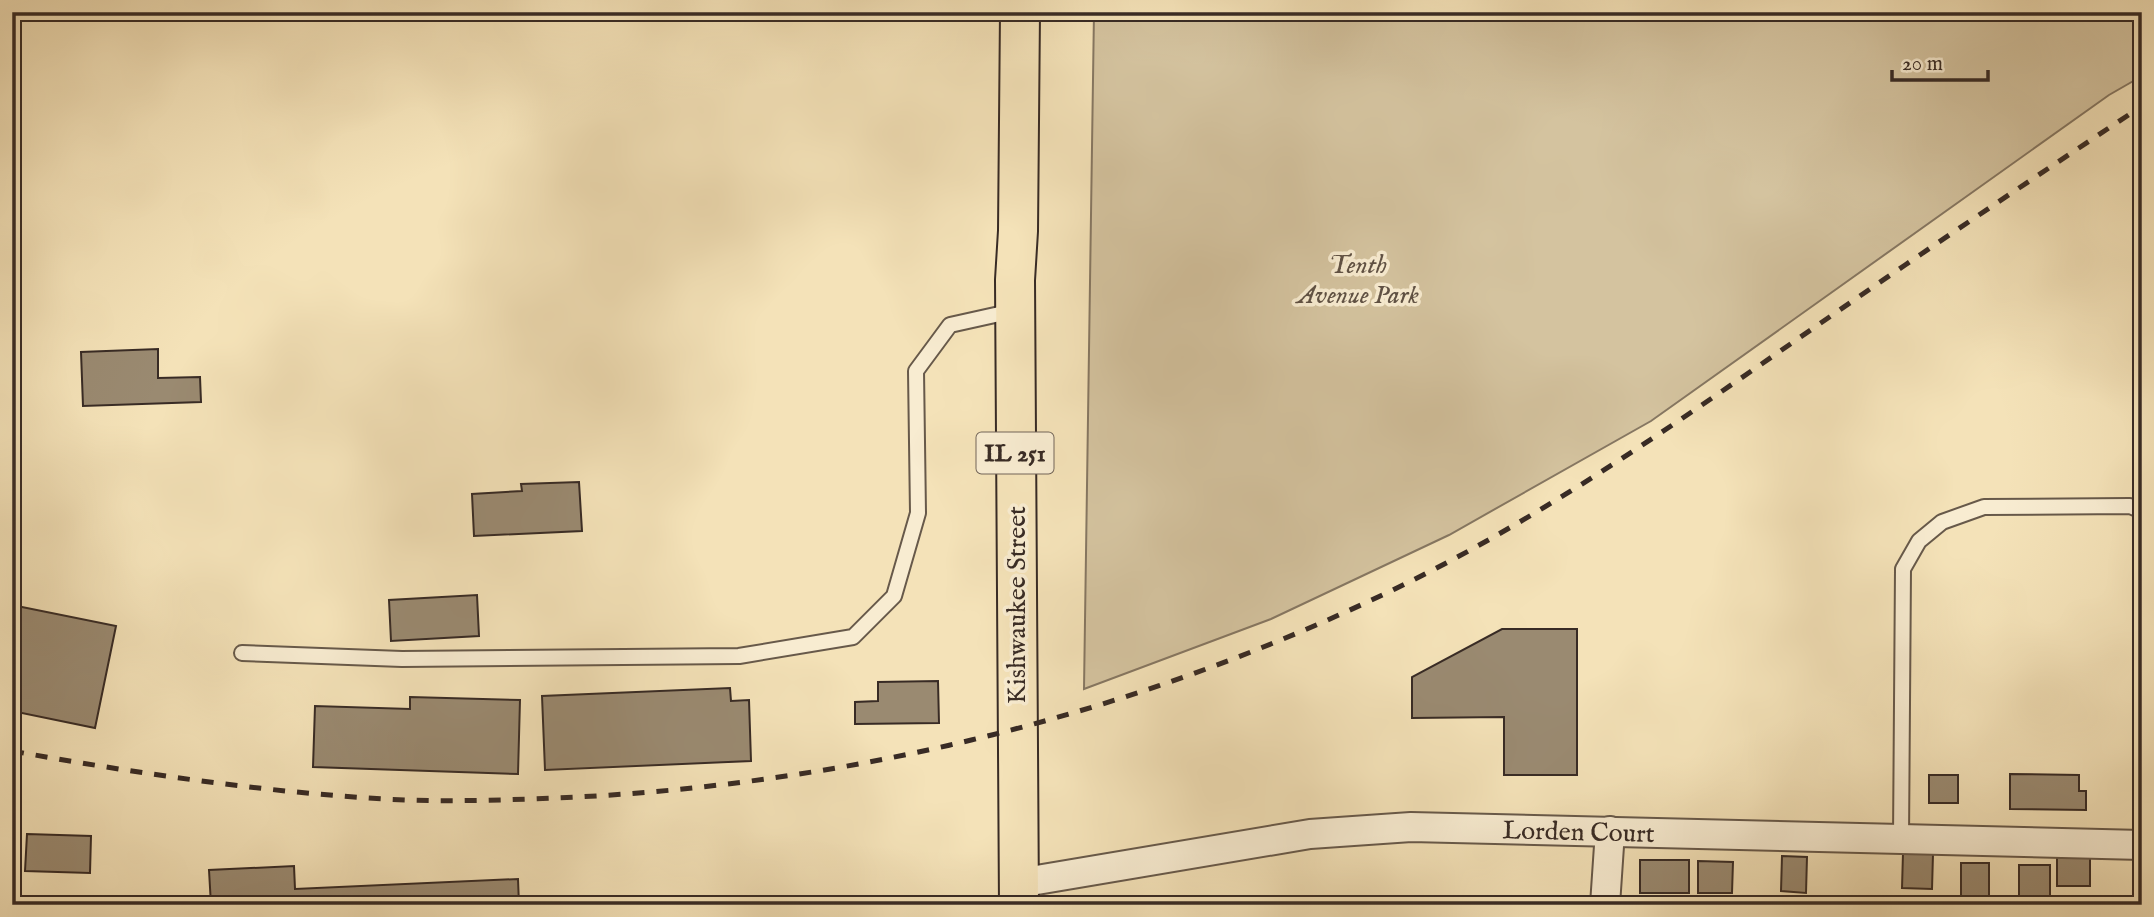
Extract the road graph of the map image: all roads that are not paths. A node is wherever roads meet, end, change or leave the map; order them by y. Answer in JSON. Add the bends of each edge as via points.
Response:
{"nodes":[{"id":1,"x":1020,"y":12,"type":"edge"},
{"id":2,"x":1015,"y":311,"type":"junction"},
{"id":3,"x":2142,"y":510,"type":"edge"},
{"id":4,"x":242,"y":653,"type":"dead end"},
{"id":5,"x":1610,"y":831,"type":"junction"},
{"id":6,"x":1901,"y":839,"type":"junction"},
{"id":7,"x":2142,"y":845,"type":"edge"},
{"id":8,"x":1019,"y":894,"type":"edge"},
{"id":9,"x":1605,"y":905,"type":"edge"}],
"edges":[{"from":1,"to":2,"type":"main road","name":"Kishwaukee Street","number":"IL 251"},
{"from":2,"to":4,"type":"lane","via":[[950,325],[916,371],[918,513],[894,596],[853,637],[739,656],[402,659]]},
{"from":2,"to":8,"type":"main road","name":"Kishwaukee Street","number":"IL 251"},
{"from":3,"to":6,"type":"lane","via":[[2130,506],[1984,507],[1942,522],[1919,541],[1903,569]]},
{"from":5,"to":6,"type":"street","name":"Lorden Court"},
{"from":5,"to":8,"type":"street","name":"Lorden Court","via":[[1410,827],[1310,834]]},
{"from":5,"to":9,"type":"street"},
{"from":6,"to":7,"type":"street","name":"Lorden Court"}]}
